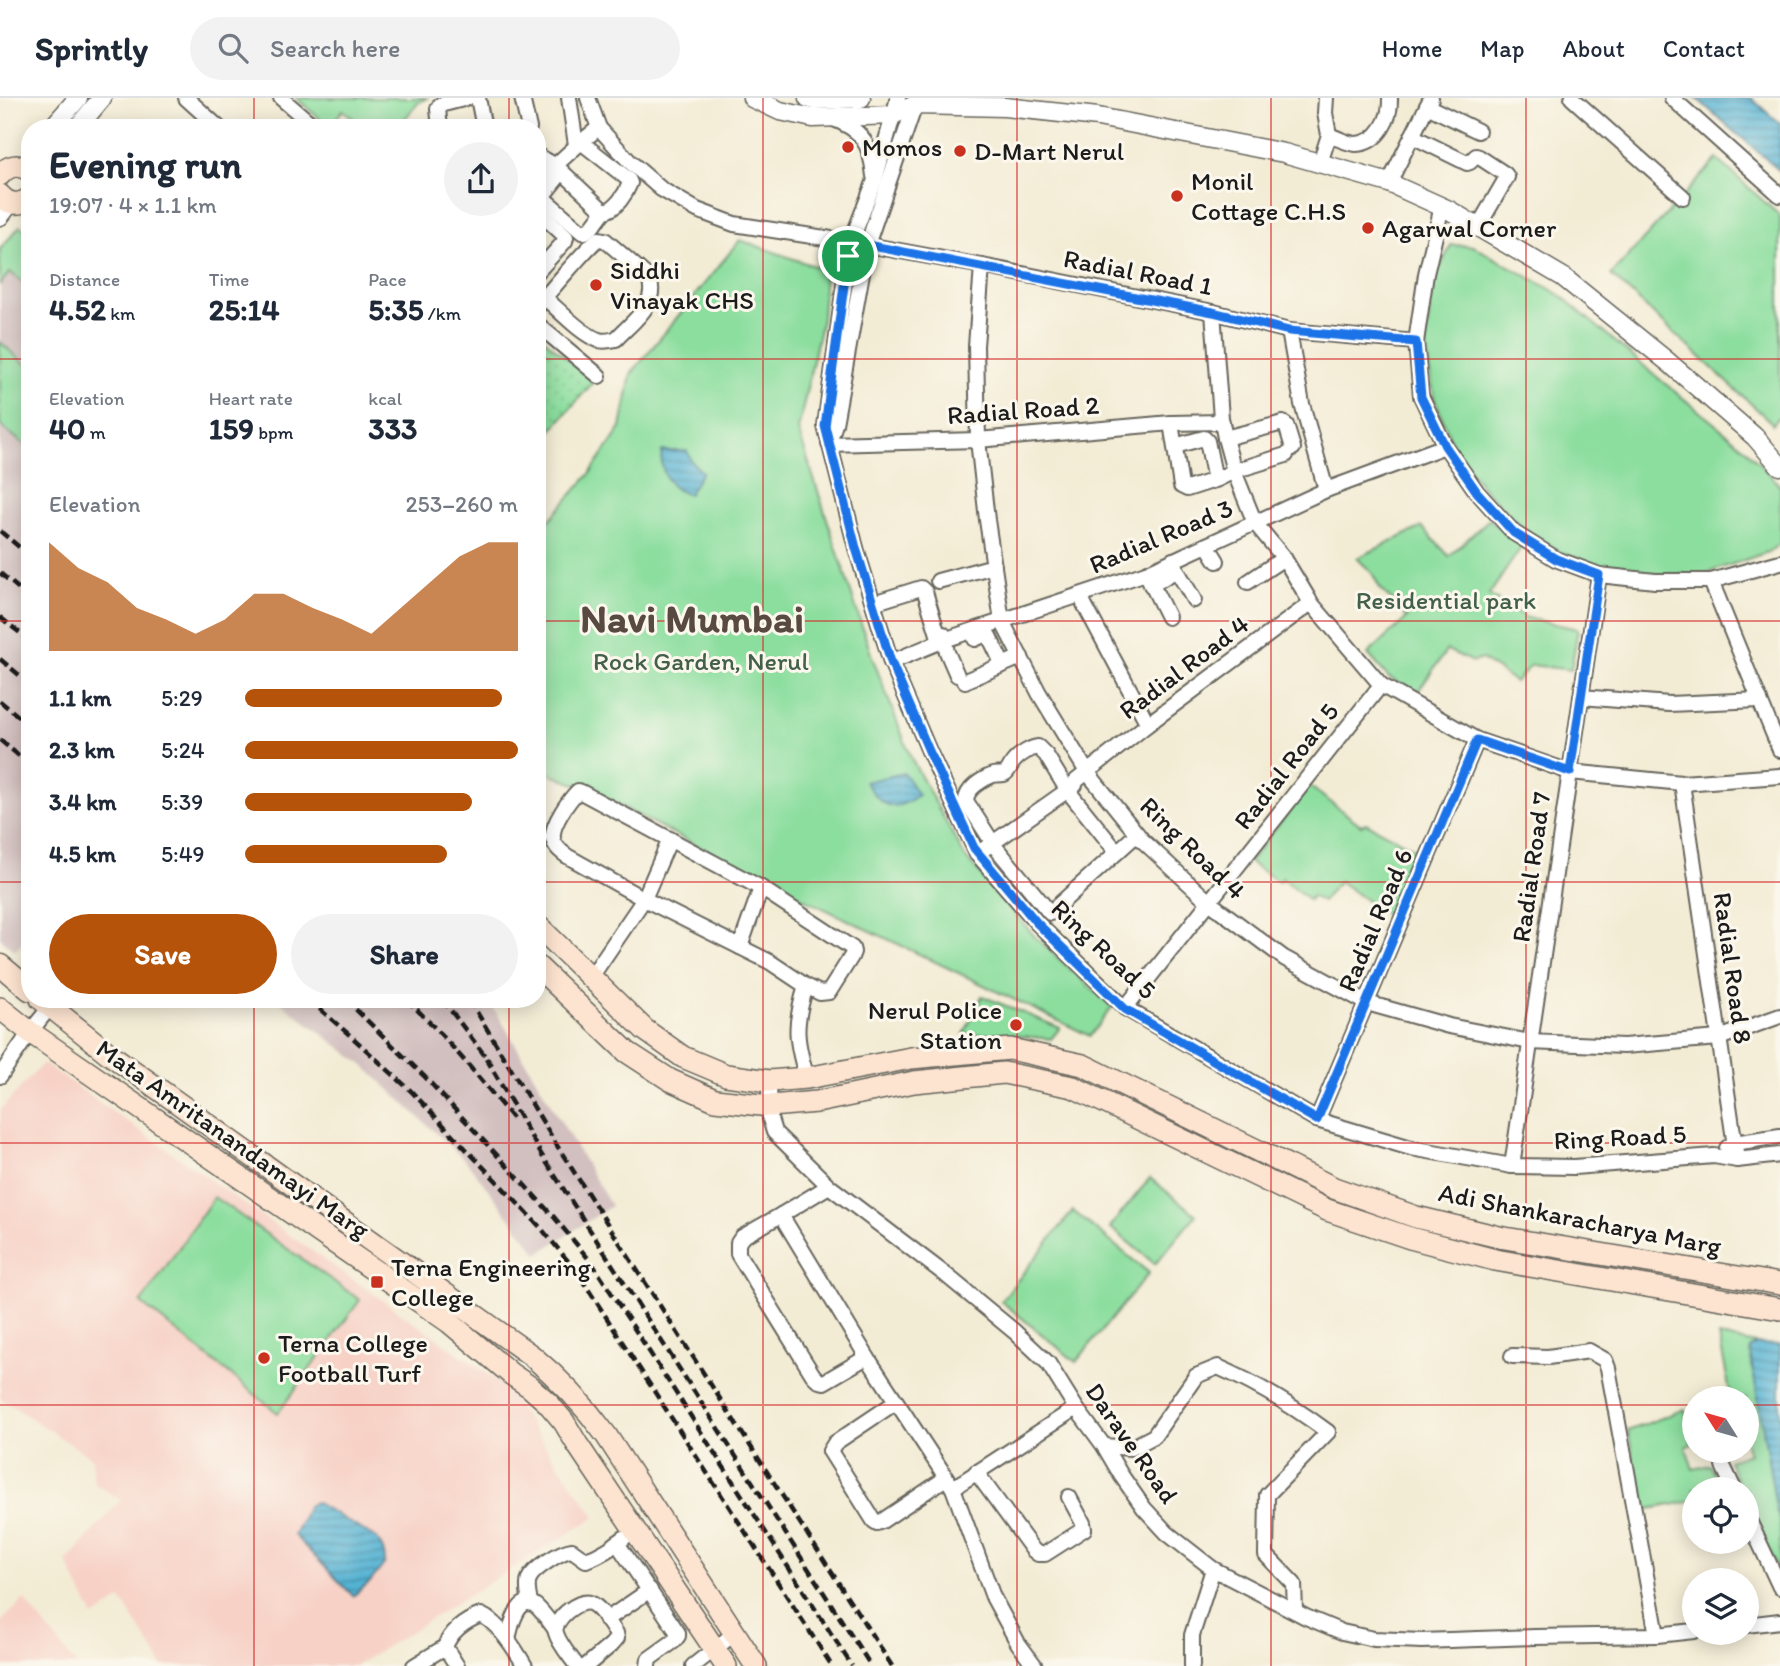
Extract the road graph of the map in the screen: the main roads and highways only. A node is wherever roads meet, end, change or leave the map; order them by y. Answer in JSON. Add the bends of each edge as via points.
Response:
{"nodes":[{"id":1,"x":546,"y":934,"type":"edge"},
{"id":2,"x":0,"y":965,"type":"edge"},
{"id":3,"x":546,"y":975,"type":"edge"},
{"id":4,"x":21,"y":982,"type":"edge"},
{"id":5,"x":0,"y":1008,"type":"edge"},
{"id":6,"x":51,"y":1008,"type":"edge"},
{"id":7,"x":918,"y":1057,"type":"junction"},
{"id":8,"x":1083,"y":1065,"type":"junction"},
{"id":9,"x":918,"y":1081,"type":"junction"},
{"id":10,"x":1073,"y":1087,"type":"junction"},
{"id":11,"x":1780,"y":1284,"type":"edge"},
{"id":12,"x":1780,"y":1309,"type":"edge"},
{"id":13,"x":721,"y":1658,"type":"edge"},
{"id":14,"x":756,"y":1666,"type":"edge"}],
"edges":[{"from":1,"to":7,"type":"main road","name":"Adi Shankaracharya Marg","via":[[645,1030],[683,1057],[726,1075],[769,1081],[807,1078]]},
{"from":2,"to":4,"type":"main road"},
{"from":3,"to":9,"type":"main road","name":"Adi Shankaracharya Marg","via":[[627,1052],[670,1080],[715,1100],[770,1106],[817,1102]]},
{"from":5,"to":13,"type":"main road","name":"Mata Amritanandamayi Marg","via":[[449,1322],[548,1403]]},
{"from":6,"to":14,"type":"main road","name":"Mata Amritanandamayi Marg","via":[[550,1370],[606,1435]]},
{"from":7,"to":8,"type":"main road","name":"Adi Shankaracharya Marg","via":[[1010,1049]]},
{"from":7,"to":9,"type":"main road"},
{"from":8,"to":10,"type":"main road"},
{"from":8,"to":11,"type":"main road","name":"Adi Shankaracharya Marg","via":[[1334,1188],[1416,1217],[1499,1237]]},
{"from":9,"to":10,"type":"main road","name":"Adi Shankaracharya Marg","via":[[1004,1073]]},
{"from":10,"to":12,"type":"main road","name":"Adi Shankaracharya Marg","via":[[1327,1210],[1410,1238],[1495,1260]]}]}
